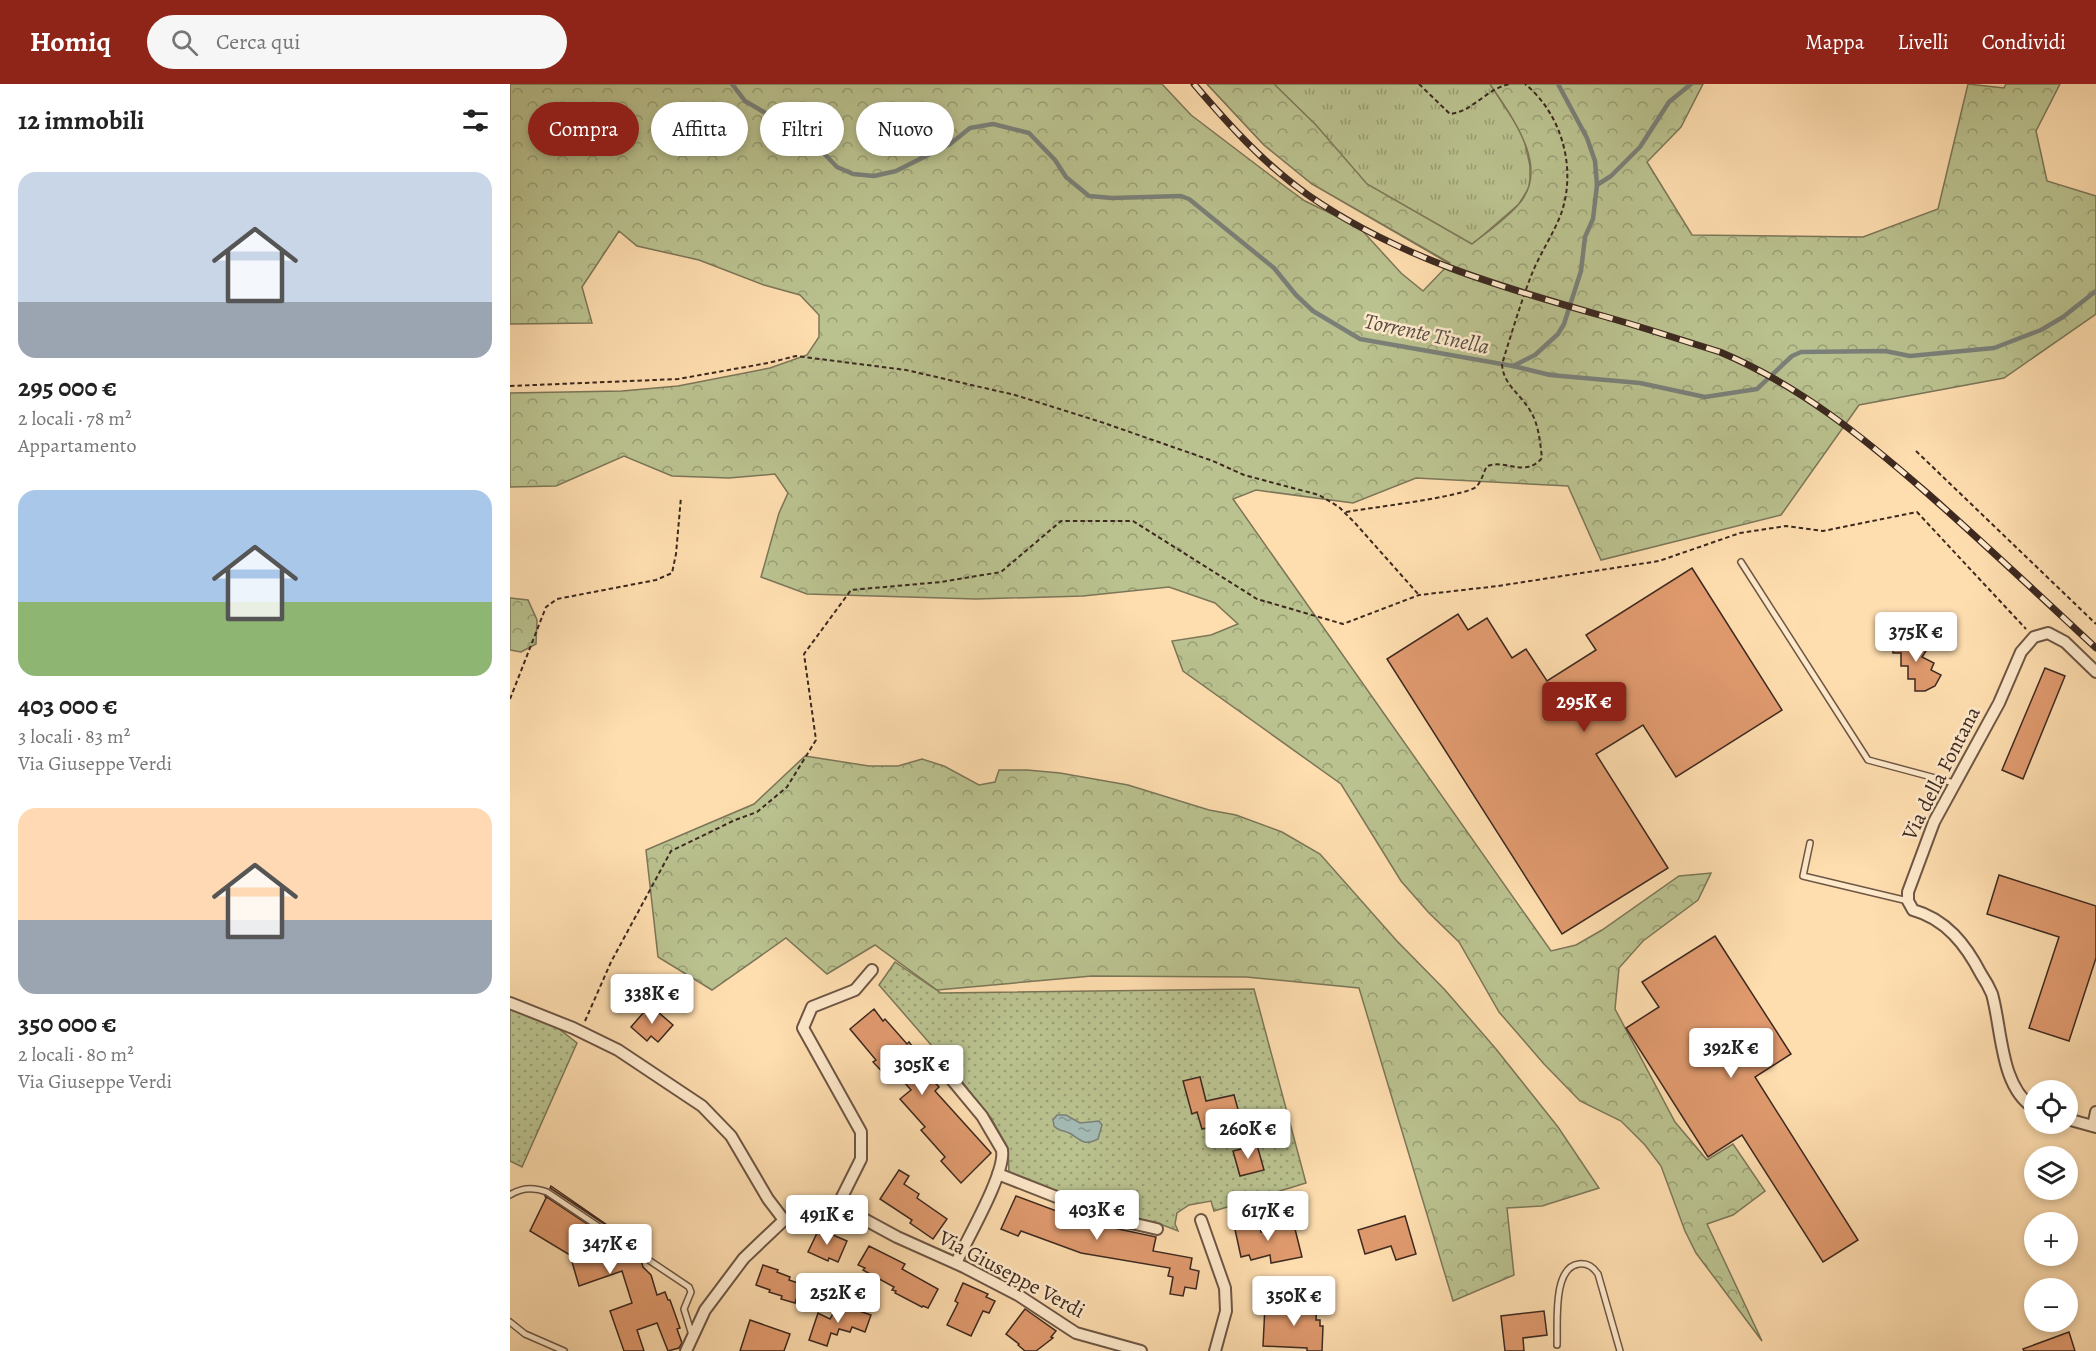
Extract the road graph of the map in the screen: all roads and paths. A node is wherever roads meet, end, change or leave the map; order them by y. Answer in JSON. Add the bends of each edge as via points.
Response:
{"nodes":[{"id":1,"x":1419,"y":84,"type":"edge"},
{"id":2,"x":1510,"y":84,"type":"edge"},
{"id":3,"x":1525,"y":84,"type":"edge"},
{"id":4,"x":510,"y":386,"type":"edge"},
{"id":5,"x":1916,"y":451,"type":"dead end"},
{"id":6,"x":681,"y":497,"type":"dead end"},
{"id":7,"x":1344,"y":512,"type":"junction"},
{"id":8,"x":1741,"y":562,"type":"dead end"},
{"id":9,"x":1419,"y":595,"type":"junction"},
{"id":10,"x":2096,"y":624,"type":"edge"},
{"id":11,"x":2034,"y":637,"type":"junction"},
{"id":12,"x":2096,"y":672,"type":"edge"},
{"id":13,"x":510,"y":699,"type":"edge"},
{"id":14,"x":1954,"y":783,"type":"junction"},
{"id":15,"x":1810,"y":843,"type":"dead end"},
{"id":16,"x":1908,"y":901,"type":"junction"},
{"id":17,"x":872,"y":970,"type":"dead end"},
{"id":18,"x":510,"y":1003,"type":"edge"},
{"id":19,"x":580,"y":1032,"type":"junction"},
{"id":20,"x":933,"y":1057,"type":"dead end"},
{"id":21,"x":2024,"y":1098,"type":"edge"},
{"id":22,"x":2096,"y":1112,"type":"edge"},
{"id":23,"x":2078,"y":1122,"type":"edge"},
{"id":24,"x":2094,"y":1127,"type":"edge"},
{"id":25,"x":998,"y":1174,"type":"junction"},
{"id":26,"x":510,"y":1195,"type":"edge"},
{"id":27,"x":838,"y":1205,"type":"junction"},
{"id":28,"x":784,"y":1220,"type":"junction"},
{"id":29,"x":1201,"y":1220,"type":"dead end"},
{"id":30,"x":1157,"y":1229,"type":"dead end"},
{"id":31,"x":956,"y":1263,"type":"junction"},
{"id":32,"x":510,"y":1322,"type":"edge"},
{"id":33,"x":692,"y":1335,"type":"junction"},
{"id":34,"x":1557,"y":1345,"type":"dead end"},
{"id":35,"x":564,"y":1351,"type":"edge"},
{"id":36,"x":686,"y":1351,"type":"edge"},
{"id":37,"x":1141,"y":1351,"type":"edge"},
{"id":38,"x":1215,"y":1351,"type":"edge"},
{"id":39,"x":1620,"y":1351,"type":"edge"}],
"edges":[{"from":1,"to":2,"type":"path","via":[[1450,114],[1463,113],[1499,86]]},
{"from":3,"to":7,"type":"path","via":[[1558,128],[1566,166],[1566,197],[1561,214],[1532,274],[1502,364],[1502,375],[1531,412],[1540,434],[1542,458],[1536,466],[1528,468],[1495,463],[1487,466],[1473,489]]},
{"from":4,"to":7,"type":"path","via":[[678,379],[796,356],[906,370],[1015,395],[1104,423],[1244,475],[1319,495]]},
{"from":5,"to":10,"type":"path"},
{"from":6,"to":13,"type":"path","via":[[672,573],[656,580],[557,599],[546,607]]},
{"from":7,"to":9,"type":"path"},
{"from":8,"to":14,"type":"lane","via":[[1868,760]]},
{"from":9,"to":11,"type":"path","via":[[1659,561],[1740,533],[1785,526],[1823,531],[1917,512]]},
{"from":9,"to":19,"type":"path","via":[[1343,624],[1257,599],[1134,521],[1061,521],[1001,572],[850,590],[804,654],[816,740],[787,787],[757,812],[671,851],[611,962]]},
{"from":11,"to":12,"type":"street","via":[[2048,633],[2065,642]]},
{"from":11,"to":14,"type":"street","name":"Via della Fontana","via":[[2021,652],[1999,703]]},
{"from":14,"to":16,"type":"street","name":"Via della Fontana","via":[[1934,822]]},
{"from":15,"to":16,"type":"lane","via":[[1803,876]]},
{"from":16,"to":21,"type":"street","via":[[1913,910],[1928,914],[1956,935],[1973,958],[1991,992],[2005,1062]]},
{"from":17,"to":27,"type":"street","via":[[855,990],[812,1007],[803,1028],[861,1132],[861,1159]]},
{"from":18,"to":19,"type":"street"},
{"from":19,"to":28,"type":"street","via":[[633,1059],[714,1117],[731,1136]]},
{"from":20,"to":25,"type":"street","via":[[982,1116],[1002,1150]]},
{"from":22,"to":24,"type":"street"},
{"from":23,"to":24,"type":"street"},
{"from":25,"to":30,"type":"street","via":[[1110,1218]]},
{"from":25,"to":31,"type":"street"},
{"from":26,"to":33,"type":"lane","via":[[530,1188],[548,1192],[689,1287],[691,1292],[684,1309]]},
{"from":27,"to":28,"type":"street"},
{"from":27,"to":31,"type":"street","name":"Via Giuseppe Verdi"},
{"from":28,"to":33,"type":"street","via":[[744,1258],[705,1310]]},
{"from":29,"to":38,"type":"street","via":[[1227,1299]]},
{"from":31,"to":37,"type":"street","name":"Via Giuseppe Verdi","via":[[1018,1295],[1076,1333]]},
{"from":32,"to":35,"type":"lane","via":[[525,1334]]},
{"from":33,"to":36,"type":"street"},
{"from":34,"to":39,"type":"lane","via":[[1560,1284],[1564,1272],[1578,1264],[1587,1265],[1598,1274]]}]}
